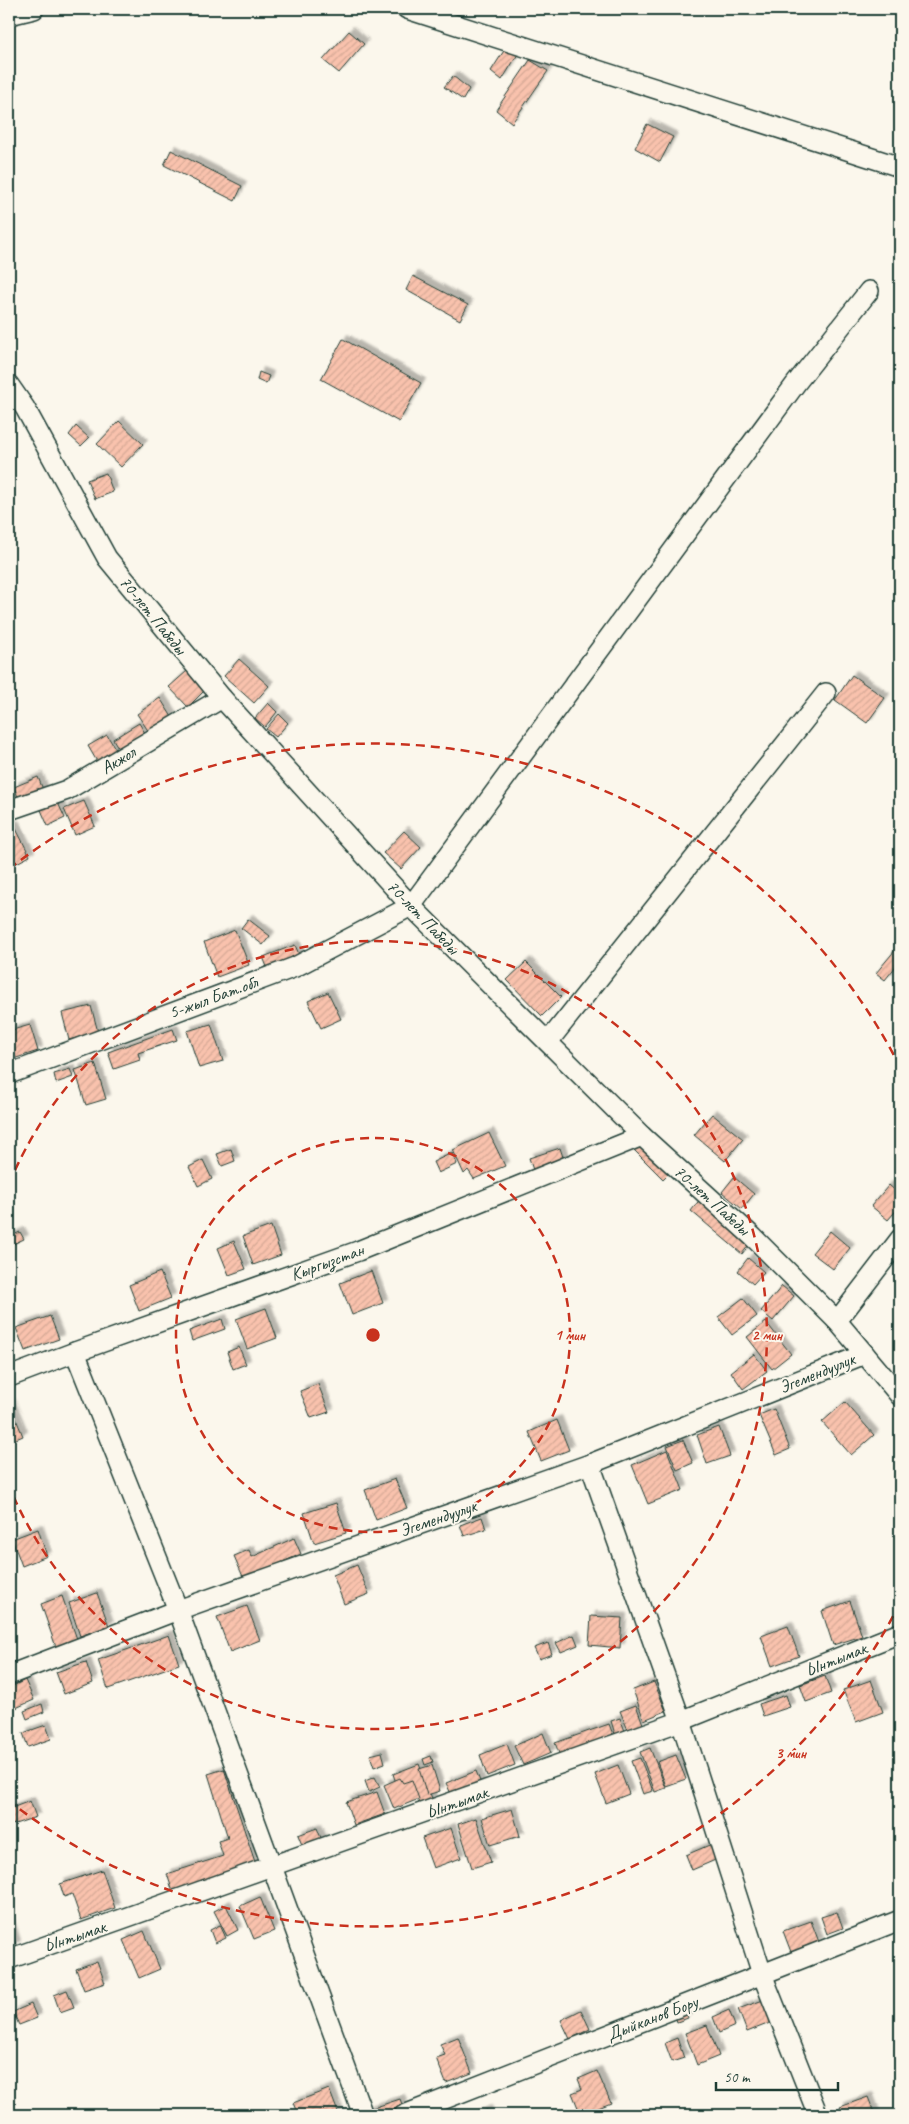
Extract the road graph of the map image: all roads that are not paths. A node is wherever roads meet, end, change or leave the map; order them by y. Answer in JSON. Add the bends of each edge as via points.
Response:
{"nodes":[{"id":1,"x":34,"y":9,"type":"edge"},
{"id":2,"x":407,"y":9,"type":"edge"},
{"id":3,"x":9,"y":15,"type":"edge"},
{"id":4,"x":900,"y":167,"type":"edge"},
{"id":5,"x":869,"y":291,"type":"dead end"},
{"id":6,"x":9,"y":386,"type":"edge"},
{"id":7,"x":826,"y":693,"type":"dead end"},
{"id":8,"x":222,"y":698,"type":"junction"},
{"id":9,"x":9,"y":810,"type":"edge"},
{"id":10,"x":411,"y":906,"type":"junction"},
{"id":11,"x":548,"y":1042,"type":"junction"},
{"id":12,"x":9,"y":1074,"type":"edge"},
{"id":13,"x":642,"y":1136,"type":"junction"},
{"id":14,"x":900,"y":1239,"type":"edge"},
{"id":15,"x":837,"y":1321,"type":"junction"},
{"id":16,"x":75,"y":1352,"type":"junction"},
{"id":17,"x":865,"y":1354,"type":"junction"},
{"id":18,"x":9,"y":1377,"type":"edge"},
{"id":19,"x":900,"y":1396,"type":"edge"},
{"id":20,"x":590,"y":1464,"type":"junction"},
{"id":21,"x":178,"y":1610,"type":"junction"},
{"id":22,"x":900,"y":1633,"type":"edge"},
{"id":23,"x":9,"y":1675,"type":"edge"},
{"id":24,"x":682,"y":1721,"type":"junction"},
{"id":25,"x":272,"y":1867,"type":"junction"},
{"id":26,"x":900,"y":1920,"type":"edge"},
{"id":27,"x":9,"y":1959,"type":"edge"},
{"id":28,"x":762,"y":1974,"type":"junction"},
{"id":29,"x":363,"y":2115,"type":"edge"},
{"id":30,"x":404,"y":2115,"type":"edge"},
{"id":31,"x":818,"y":2115,"type":"edge"}],
"edges":[{"from":1,"to":3,"type":"street"},
{"from":2,"to":4,"type":"street"},
{"from":5,"to":10,"type":"street","via":[[796,382]]},
{"from":6,"to":8,"type":"street","name":"70-лет Пабеды","via":[[26,408],[107,558]]},
{"from":7,"to":11,"type":"street"},
{"from":8,"to":9,"type":"street","name":"Акжол","via":[[67,790]]},
{"from":8,"to":10,"type":"street","name":"70-лет Пабеды"},
{"from":10,"to":11,"type":"street","name":"70-лет Пабеды"},
{"from":10,"to":12,"type":"street","name":"5-жыл Бат.обл","via":[[295,967]]},
{"from":11,"to":13,"type":"street","name":"70-лет Пабеды"},
{"from":13,"to":15,"type":"street","name":"70-лет Пабеды","via":[[753,1237]]},
{"from":13,"to":16,"type":"street","name":"Кыргызстан","via":[[358,1251]]},
{"from":14,"to":15,"type":"street"},
{"from":15,"to":17,"type":"street","name":"70-лет Пабеды"},
{"from":16,"to":18,"type":"street","name":"Кыргызстан"},
{"from":16,"to":21,"type":"street"},
{"from":17,"to":19,"type":"street","name":"70-лет Пабеды"},
{"from":17,"to":20,"type":"street","name":"Эгемендуулук"},
{"from":20,"to":21,"type":"street","name":"Эгемендуулук"},
{"from":20,"to":24,"type":"street"},
{"from":21,"to":23,"type":"street","name":"Эгемендуулук"},
{"from":21,"to":25,"type":"street"},
{"from":22,"to":24,"type":"street","name":"Ынтымак"},
{"from":24,"to":25,"type":"street","name":"Ынтымак"},
{"from":24,"to":28,"type":"street"},
{"from":25,"to":27,"type":"street","name":"Ынтымак"},
{"from":25,"to":29,"type":"street"},
{"from":26,"to":28,"type":"street","name":"Дыйканов Бору"},
{"from":28,"to":30,"type":"street","name":"Дыйканов Бору"},
{"from":28,"to":31,"type":"street"}]}
